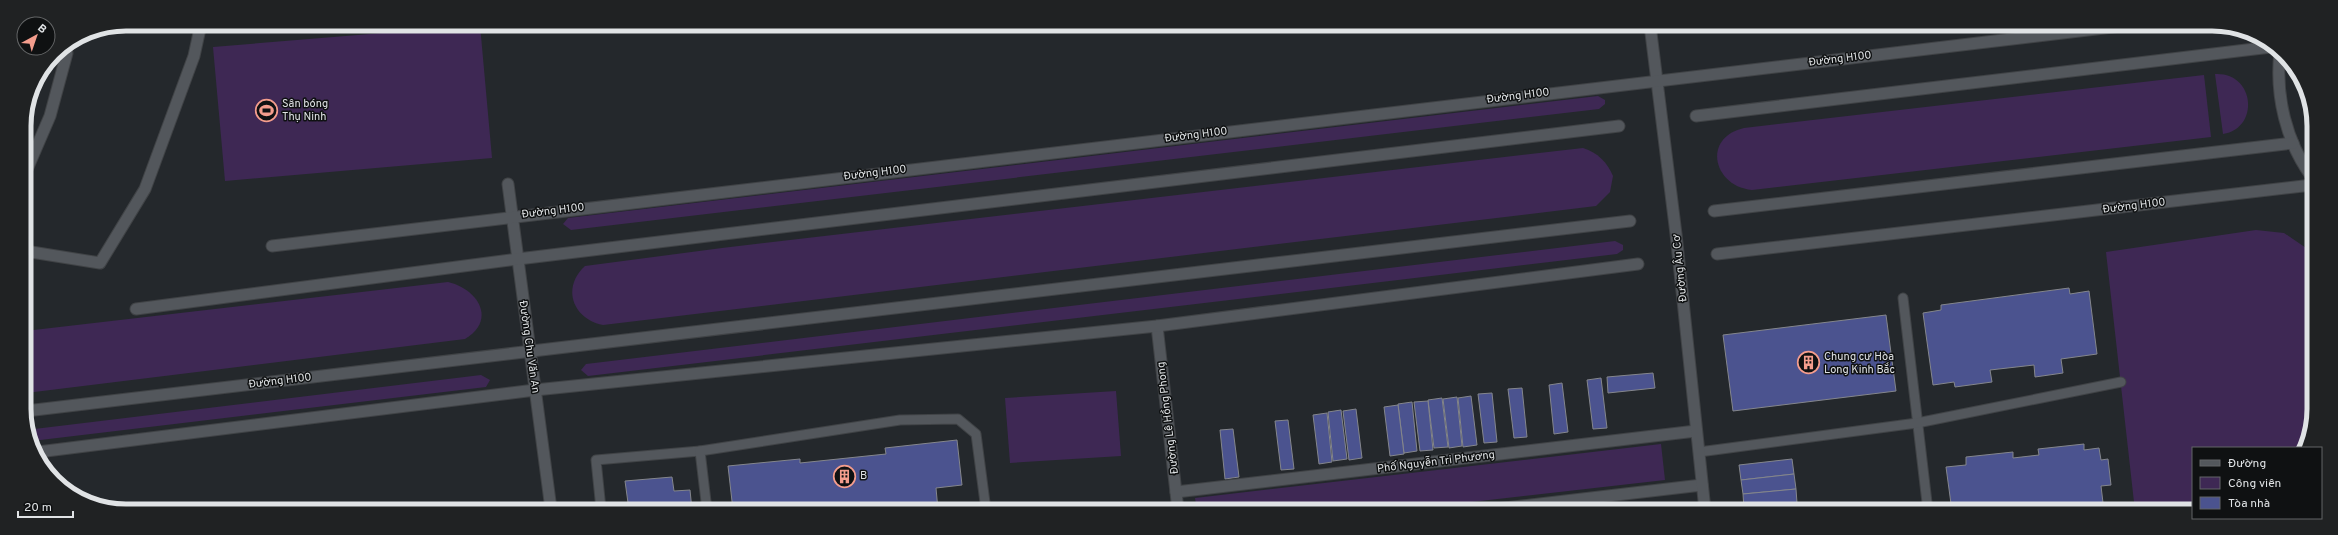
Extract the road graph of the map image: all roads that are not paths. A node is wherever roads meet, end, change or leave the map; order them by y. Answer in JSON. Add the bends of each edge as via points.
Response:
{"nodes":[{"id":1,"x":199,"y":31,"type":"edge"},
{"id":2,"x":1651,"y":31,"type":"edge"},
{"id":3,"x":2078,"y":31,"type":"edge"},
{"id":4,"x":2265,"y":48,"type":"edge"},
{"id":5,"x":66,"y":52,"type":"edge"},
{"id":6,"x":2280,"y":60,"type":"edge"},
{"id":7,"x":1657,"y":80,"type":"junction"},
{"id":8,"x":1696,"y":116,"type":"dead end"},
{"id":9,"x":1620,"y":126,"type":"dead end"},
{"id":10,"x":2293,"y":143,"type":"junction"},
{"id":11,"x":31,"y":158,"type":"edge"},
{"id":12,"x":2307,"y":168,"type":"edge"},
{"id":13,"x":508,"y":184,"type":"dead end"},
{"id":14,"x":2307,"y":186,"type":"edge"},
{"id":15,"x":1714,"y":212,"type":"dead end"},
{"id":16,"x":512,"y":216,"type":"junction"},
{"id":17,"x":1630,"y":222,"type":"dead end"},
{"id":18,"x":272,"y":246,"type":"dead end"},
{"id":19,"x":31,"y":252,"type":"edge"},
{"id":20,"x":1717,"y":254,"type":"dead end"},
{"id":21,"x":518,"y":259,"type":"junction"},
{"id":22,"x":1638,"y":264,"type":"dead end"},
{"id":23,"x":1903,"y":298,"type":"dead end"},
{"id":24,"x":136,"y":309,"type":"dead end"},
{"id":25,"x":1157,"y":326,"type":"junction"},
{"id":26,"x":530,"y":352,"type":"junction"},
{"id":27,"x":2121,"y":382,"type":"dead end"},
{"id":28,"x":535,"y":390,"type":"junction"},
{"id":29,"x":31,"y":410,"type":"edge"},
{"id":30,"x":1916,"y":423,"type":"junction"},
{"id":31,"x":1696,"y":431,"type":"junction"},
{"id":32,"x":700,"y":451,"type":"junction"},
{"id":33,"x":41,"y":452,"type":"edge"},
{"id":34,"x":1699,"y":452,"type":"junction"},
{"id":35,"x":1702,"y":485,"type":"junction"},
{"id":36,"x":1176,"y":492,"type":"junction"},
{"id":37,"x":550,"y":504,"type":"edge"},
{"id":38,"x":600,"y":504,"type":"edge"},
{"id":39,"x":706,"y":504,"type":"edge"},
{"id":40,"x":985,"y":504,"type":"edge"},
{"id":41,"x":1177,"y":504,"type":"edge"},
{"id":42,"x":1539,"y":504,"type":"edge"},
{"id":43,"x":1704,"y":504,"type":"edge"},
{"id":44,"x":1927,"y":504,"type":"edge"}],
"edges":[{"from":1,"to":19,"type":"main road","via":[[194,56],[145,189],[100,264]]},
{"from":2,"to":7,"type":"main road","name":"Đường Âu Cơ"},
{"from":3,"to":7,"type":"main road","name":"Đường H100"},
{"from":4,"to":8,"type":"main road"},
{"from":5,"to":11,"type":"main road","via":[[50,116]]},
{"from":6,"to":10,"type":"main road","via":[[2281,103]]},
{"from":7,"to":16,"type":"main road","name":"Đường H100"},
{"from":7,"to":31,"type":"main road","name":"Đường Âu Cơ"},
{"from":9,"to":21,"type":"main road"},
{"from":10,"to":12,"type":"main road"},
{"from":10,"to":15,"type":"main road"},
{"from":13,"to":16,"type":"main road","name":"Đường Chu Văn An"},
{"from":14,"to":20,"type":"main road","name":"Đường H100"},
{"from":16,"to":18,"type":"main road","name":"Đường H100"},
{"from":16,"to":21,"type":"main road","name":"Đường Chu Văn An"},
{"from":17,"to":26,"type":"main road","name":"Đường H100"},
{"from":21,"to":24,"type":"main road"},
{"from":21,"to":26,"type":"main road","name":"Đường Chu Văn An"},
{"from":22,"to":25,"type":"main road"},
{"from":23,"to":30,"type":"lane"},
{"from":25,"to":28,"type":"main road"},
{"from":25,"to":36,"type":"main road","name":"Đường Lê Hồng Phong"},
{"from":26,"to":28,"type":"main road","name":"Đường Chu Văn An"},
{"from":26,"to":29,"type":"main road","name":"Đường H100"},
{"from":27,"to":30,"type":"lane"},
{"from":28,"to":33,"type":"main road"},
{"from":28,"to":37,"type":"main road","name":"Đường Chu Văn An"},
{"from":30,"to":34,"type":"lane"},
{"from":30,"to":44,"type":"lane"},
{"from":31,"to":34,"type":"main road","name":"Đường Âu Cơ"},
{"from":31,"to":36,"type":"main road","name":"Phố Nguyễn Tri Phương"},
{"from":32,"to":38,"type":"lane","via":[[596,460]]},
{"from":32,"to":39,"type":"lane"},
{"from":32,"to":40,"type":"lane","via":[[900,420],[958,418],[976,434]]},
{"from":34,"to":35,"type":"main road","name":"Đường Âu Cơ"},
{"from":35,"to":42,"type":"main road"},
{"from":35,"to":43,"type":"main road","name":"Đường Âu Cơ"},
{"from":36,"to":41,"type":"main road","name":"Đường Lê Hồng Phong"}]}
